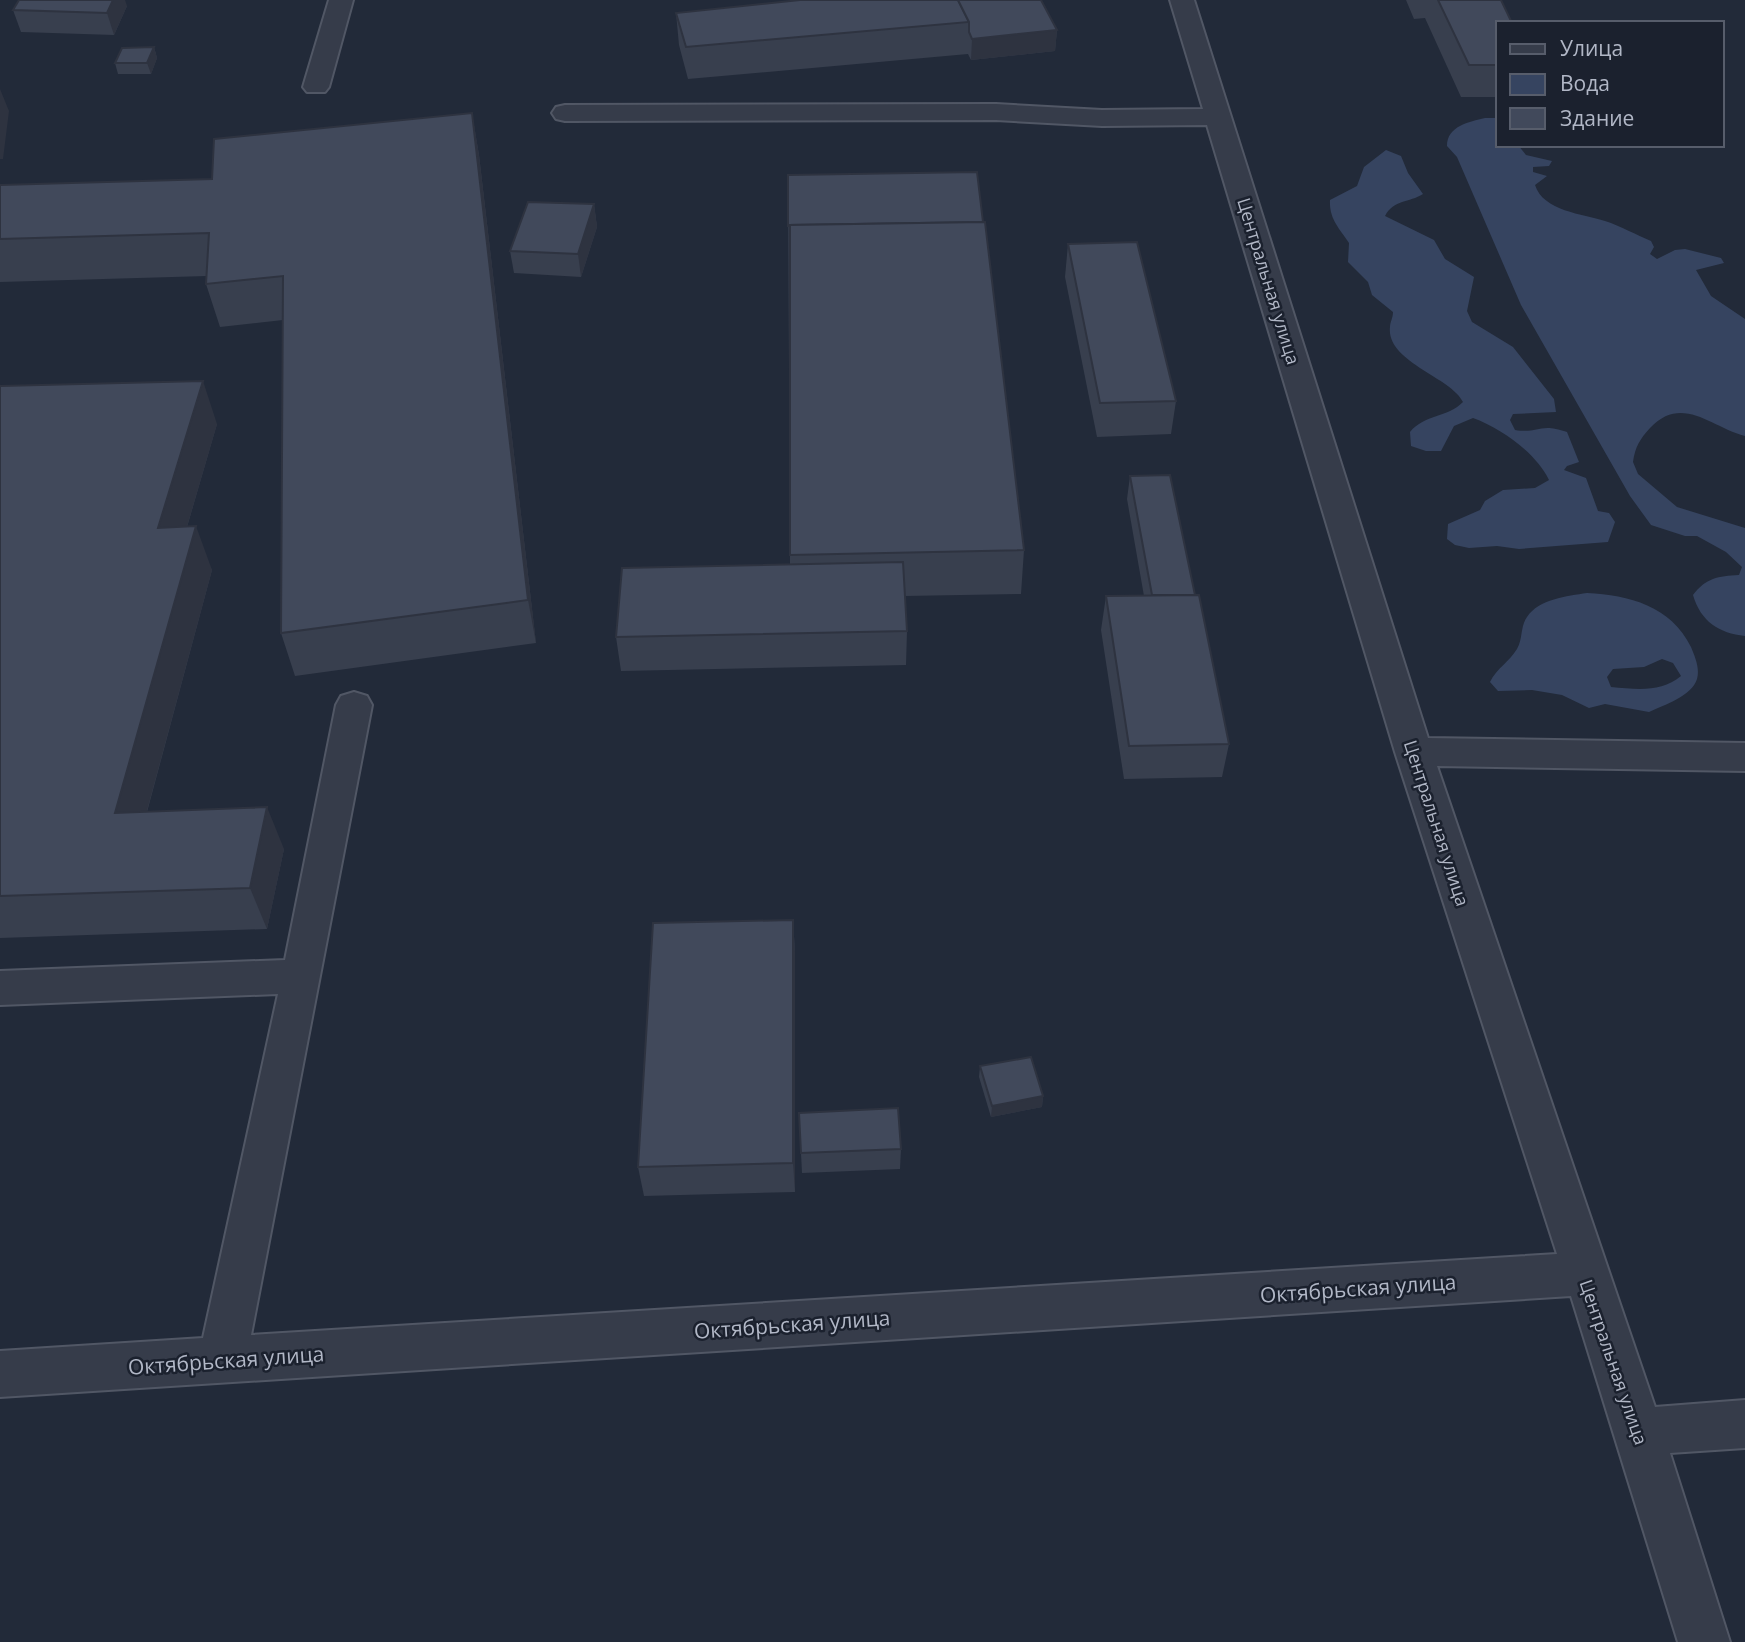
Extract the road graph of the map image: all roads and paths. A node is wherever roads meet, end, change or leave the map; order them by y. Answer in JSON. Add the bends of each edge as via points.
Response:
{"nodes":[{"id":1,"x":341,"y":0,"type":"edge"},
{"id":2,"x":1182,"y":0,"type":"edge"},
{"id":3,"x":316,"y":87,"type":"dead end"},
{"id":4,"x":565,"y":113,"type":"dead end"},
{"id":5,"x":1218,"y":117,"type":"junction"},
{"id":6,"x":354,"y":705,"type":"dead end"},
{"id":7,"x":1414,"y":752,"type":"junction"},
{"id":8,"x":1745,"y":757,"type":"edge"},
{"id":9,"x":302,"y":976,"type":"junction"},
{"id":10,"x":0,"y":988,"type":"edge"},
{"id":11,"x":1584,"y":1274,"type":"junction"},
{"id":12,"x":222,"y":1361,"type":"junction"},
{"id":13,"x":0,"y":1374,"type":"edge"},
{"id":14,"x":1745,"y":1424,"type":"edge"},
{"id":15,"x":1639,"y":1432,"type":"junction"},
{"id":16,"x":1704,"y":1642,"type":"edge"}],
"edges":[{"from":1,"to":3,"type":"street"},
{"from":2,"to":5,"type":"street","name":"Центральная улица"},
{"from":4,"to":5,"type":"street","via":[[996,112],[1102,118]]},
{"from":5,"to":7,"type":"street","name":"Центральная улица"},
{"from":6,"to":9,"type":"street"},
{"from":7,"to":8,"type":"street"},
{"from":7,"to":11,"type":"street","name":"Центральная улица"},
{"from":9,"to":10,"type":"street"},
{"from":9,"to":12,"type":"street"},
{"from":11,"to":12,"type":"street","name":"Октябрьская улица"},
{"from":11,"to":15,"type":"street","name":"Центральная улица"},
{"from":12,"to":13,"type":"street","name":"Октябрьская улица"},
{"from":14,"to":15,"type":"street"},
{"from":15,"to":16,"type":"street","name":"Центральная улица"}]}
